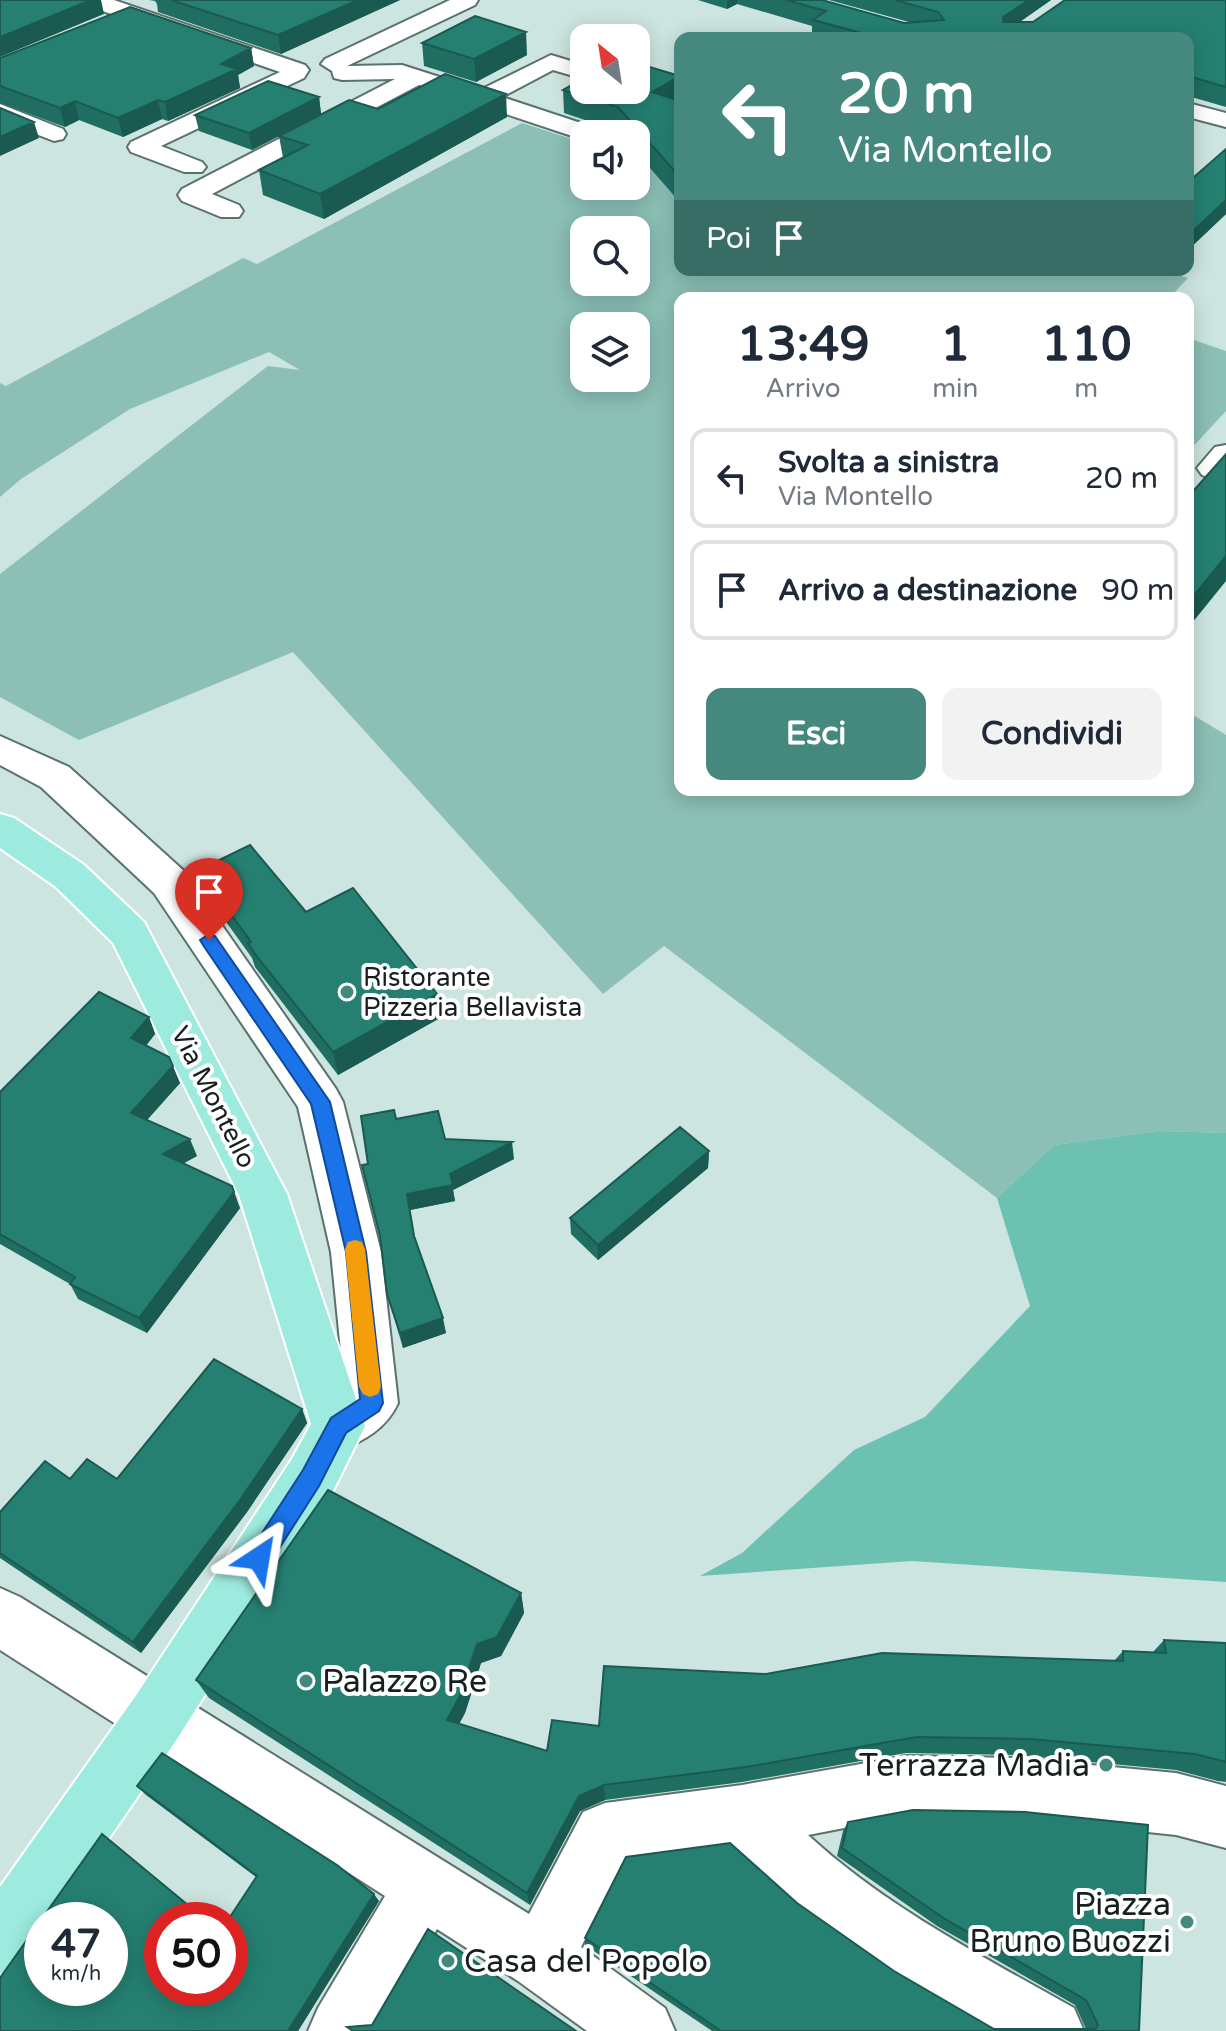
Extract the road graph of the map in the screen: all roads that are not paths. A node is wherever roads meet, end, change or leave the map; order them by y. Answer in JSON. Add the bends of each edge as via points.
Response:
{"nodes":[{"id":1,"x":93,"y":0,"type":"edge"},
{"id":2,"x":168,"y":0,"type":"edge"},
{"id":3,"x":467,"y":0,"type":"edge"},
{"id":4,"x":135,"y":14,"type":"junction"},
{"id":5,"x":108,"y":25,"type":"edge"},
{"id":6,"x":338,"y":68,"type":"junction"},
{"id":7,"x":570,"y":68,"type":"edge"},
{"id":8,"x":296,"y":72,"type":"junction"},
{"id":9,"x":417,"y":77,"type":"junction"},
{"id":10,"x":570,"y":87,"type":"edge"},
{"id":11,"x":480,"y":99,"type":"junction"},
{"id":12,"x":0,"y":111,"type":"edge"},
{"id":13,"x":1194,"y":112,"type":"edge"},
{"id":14,"x":524,"y":113,"type":"junction"},
{"id":15,"x":1226,"y":120,"type":"edge"},
{"id":16,"x":570,"y":128,"type":"edge"},
{"id":17,"x":54,"y":134,"type":"dead end"},
{"id":18,"x":193,"y":167,"type":"dead end"},
{"id":19,"x":230,"y":211,"type":"dead end"},
{"id":20,"x":1226,"y":454,"type":"edge"},
{"id":21,"x":1226,"y":474,"type":"edge"},
{"id":22,"x":0,"y":749,"type":"edge"},
{"id":23,"x":0,"y":828,"type":"edge"},
{"id":24,"x":338,"y":1426,"type":"junction"},
{"id":25,"x":0,"y":1617,"type":"edge"},
{"id":26,"x":156,"y":1718,"type":"junction"},
{"id":27,"x":1201,"y":1810,"type":"edge"},
{"id":28,"x":742,"y":1816,"type":"junction"},
{"id":29,"x":426,"y":1888,"type":"junction"},
{"id":30,"x":0,"y":1942,"type":"edge"},
{"id":31,"x":541,"y":1958,"type":"junction"},
{"id":32,"x":341,"y":2031,"type":"edge"},
{"id":33,"x":642,"y":2031,"type":"edge"},
{"id":34,"x":1051,"y":2031,"type":"edge"}],
"edges":[{"from":1,"to":4,"type":"street"},
{"from":2,"to":4,"type":"street"},
{"from":3,"to":6,"type":"street"},
{"from":4,"to":5,"type":"street"},
{"from":4,"to":8,"type":"street"},
{"from":6,"to":8,"type":"street","via":[[321,82],[301,79]]},
{"from":6,"to":9,"type":"street"},
{"from":7,"to":11,"type":"street","via":[[551,62]]},
{"from":8,"to":18,"type":"street","via":[[140,147]]},
{"from":9,"to":11,"type":"street"},
{"from":9,"to":19,"type":"street","via":[[191,195]]},
{"from":10,"to":14,"type":"street"},
{"from":11,"to":14,"type":"street"},
{"from":12,"to":17,"type":"street"},
{"from":13,"to":15,"type":"street"},
{"from":14,"to":16,"type":"street"},
{"from":20,"to":21,"type":"street","via":[[1213,468]]},
{"from":22,"to":24,"type":"street","via":[[55,777],[169,882],[320,1102],[356,1252],[372,1403]]},
{"from":23,"to":24,"type":"main road","name":"Via Montello","via":[[70,876],[129,933],[263,1194]]},
{"from":24,"to":26,"type":"main road","via":[[311,1478]]},
{"from":25,"to":26,"type":"street"},
{"from":26,"to":29,"type":"street"},
{"from":26,"to":30,"type":"main road"},
{"from":27,"to":28,"type":"street","via":[[1016,1788],[906,1786]]},
{"from":28,"to":31,"type":"street","via":[[605,1834]]},
{"from":28,"to":34,"type":"street","via":[[817,1886],[912,1952]]},
{"from":29,"to":31,"type":"street"},
{"from":29,"to":32,"type":"street"},
{"from":31,"to":33,"type":"street"}]}
